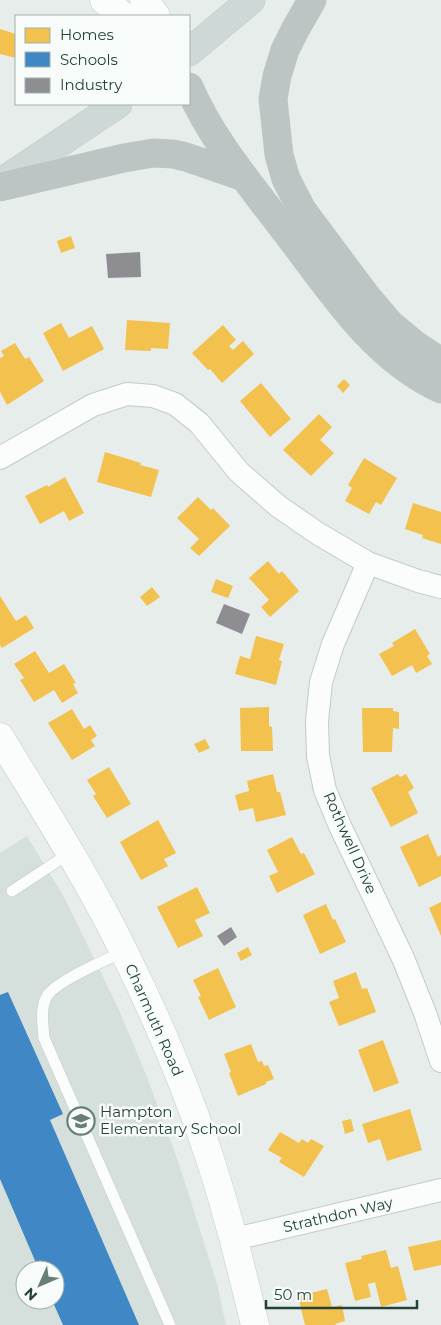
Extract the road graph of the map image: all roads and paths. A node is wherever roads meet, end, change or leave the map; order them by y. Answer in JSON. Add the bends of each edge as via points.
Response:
{"nodes":[{"id":1,"x":104,"y":0,"type":"edge"},
{"id":2,"x":144,"y":0,"type":"edge"},
{"id":3,"x":251,"y":0,"type":"edge"},
{"id":4,"x":312,"y":0,"type":"edge"},
{"id":5,"x":122,"y":15,"type":"edge"},
{"id":6,"x":155,"y":15,"type":"edge"},
{"id":7,"x":190,"y":51,"type":"edge"},
{"id":8,"x":190,"y":89,"type":"edge"},
{"id":9,"x":117,"y":105,"type":"edge"},
{"id":10,"x":244,"y":177,"type":"junction"},
{"id":11,"x":0,"y":183,"type":"edge"},
{"id":12,"x":0,"y":187,"type":"edge"},
{"id":13,"x":441,"y":362,"type":"edge"},
{"id":14,"x":441,"y":389,"type":"edge"},
{"id":15,"x":0,"y":458,"type":"edge"},
{"id":16,"x":368,"y":562,"type":"junction"},
{"id":17,"x":441,"y":587,"type":"edge"},
{"id":18,"x":0,"y":737,"type":"edge"},
{"id":19,"x":70,"y":853,"type":"junction"},
{"id":20,"x":12,"y":891,"type":"dead end"},
{"id":21,"x":124,"y":951,"type":"junction"},
{"id":22,"x":441,"y":1061,"type":"edge"},
{"id":23,"x":441,"y":1190,"type":"edge"},
{"id":24,"x":235,"y":1239,"type":"junction"},
{"id":25,"x":170,"y":1325,"type":"edge"},
{"id":26,"x":256,"y":1325,"type":"edge"}],
"edges":[{"from":1,"to":5,"type":"street"},
{"from":2,"to":6,"type":"street"},
{"from":3,"to":7,"type":"main road"},
{"from":4,"to":13,"type":"highway","via":[[286,50],[273,100],[279,155],[286,179],[302,210],[367,297],[390,324]]},
{"from":8,"to":10,"type":"highway","via":[[210,130]]},
{"from":9,"to":11,"type":"main road"},
{"from":10,"to":12,"type":"highway","via":[[180,156],[153,153]]},
{"from":10,"to":14,"type":"highway","via":[[370,338],[396,362],[424,382]]},
{"from":15,"to":16,"type":"street","via":[[93,405],[127,394],[153,396],[174,404],[199,424],[239,472],[278,506]]},
{"from":16,"to":17,"type":"street"},
{"from":16,"to":22,"type":"street","name":"Rothwell Drive","via":[[333,644],[321,682],[318,756],[332,808],[403,958]]},
{"from":18,"to":19,"type":"street","name":"Charmuth Road"},
{"from":19,"to":20,"type":"lane"},
{"from":19,"to":21,"type":"street","name":"Charmuth Road"},
{"from":21,"to":24,"type":"street","name":"Charmuth Road","via":[[175,1063]]},
{"from":21,"to":25,"type":"lane","via":[[67,980],[47,996],[42,1015],[44,1038]]},
{"from":23,"to":24,"type":"street","name":"Strathdon Way"},
{"from":24,"to":26,"type":"street","name":"Charmuth Road"}]}
